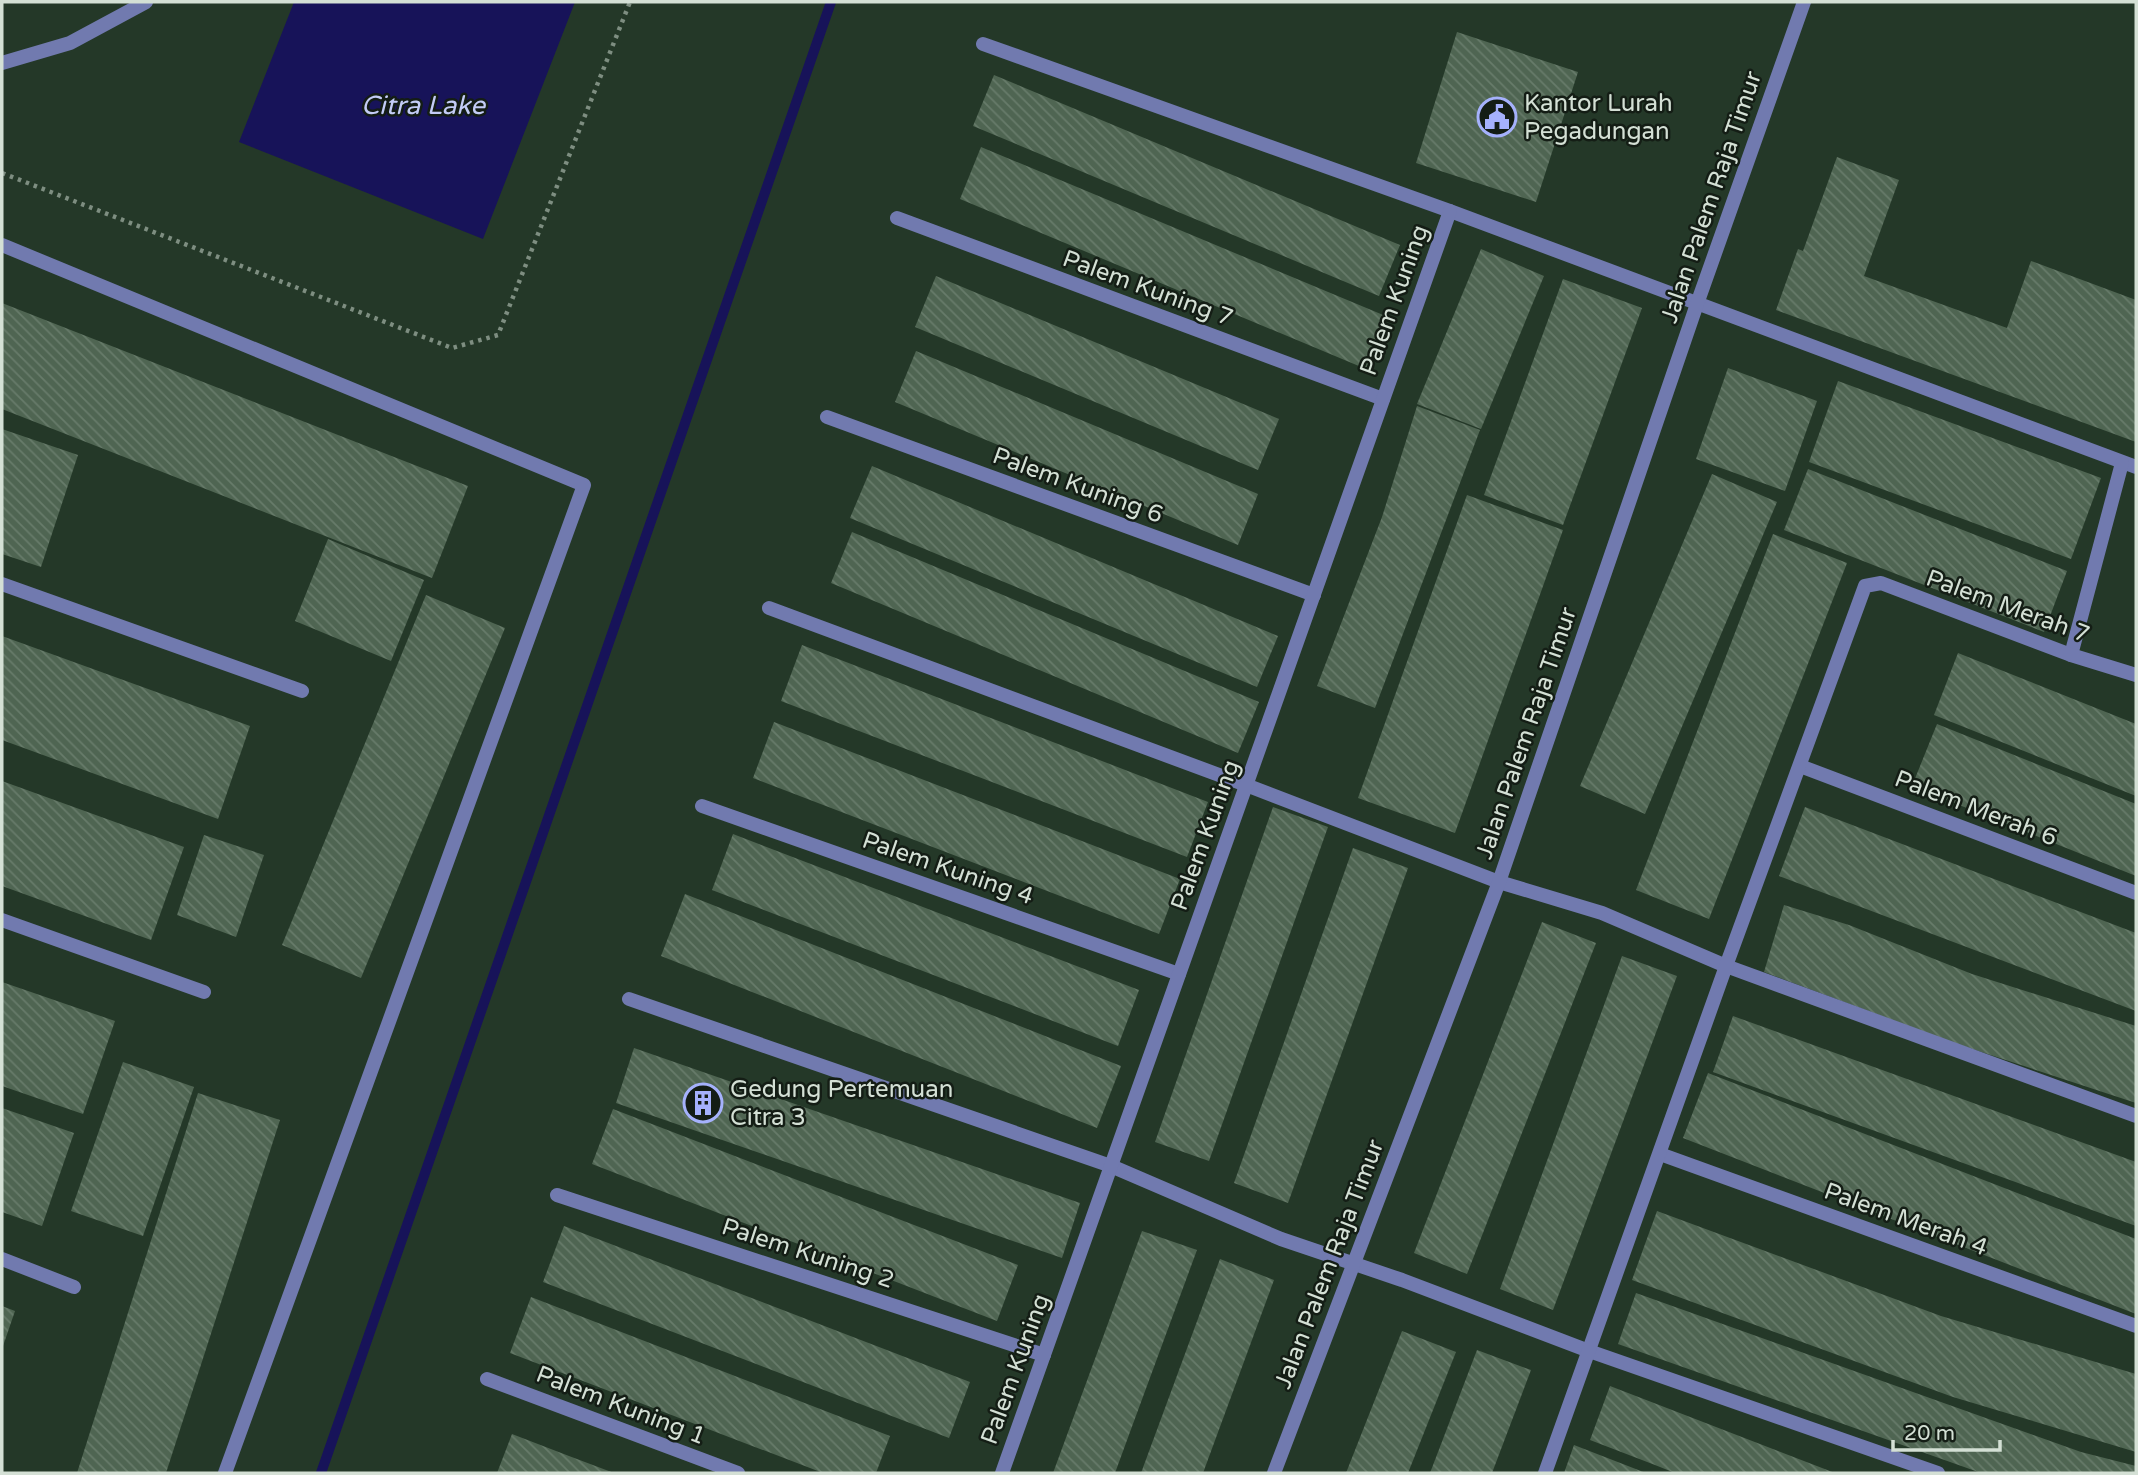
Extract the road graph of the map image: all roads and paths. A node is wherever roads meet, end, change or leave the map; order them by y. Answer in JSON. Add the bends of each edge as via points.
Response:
{"nodes":[{"id":1,"x":146,"y":2,"type":"edge"},
{"id":2,"x":630,"y":2,"type":"edge"},
{"id":3,"x":1804,"y":2,"type":"edge"},
{"id":4,"x":983,"y":44,"type":"dead end"},
{"id":5,"x":2,"y":63,"type":"edge"},
{"id":6,"x":2,"y":173,"type":"edge"},
{"id":7,"x":1450,"y":211,"type":"junction"},
{"id":8,"x":897,"y":218,"type":"dead end"},
{"id":9,"x":2,"y":245,"type":"edge"},
{"id":10,"x":1697,"y":304,"type":"junction"},
{"id":11,"x":1383,"y":399,"type":"junction"},
{"id":12,"x":827,"y":417,"type":"dead end"},
{"id":13,"x":2129,"y":465,"type":"edge"},
{"id":14,"x":2,"y":584,"type":"edge"},
{"id":15,"x":1314,"y":595,"type":"junction"},
{"id":16,"x":769,"y":608,"type":"dead end"},
{"id":17,"x":2071,"y":655,"type":"junction"},
{"id":18,"x":2136,"y":675,"type":"edge"},
{"id":19,"x":302,"y":691,"type":"dead end"},
{"id":20,"x":1800,"y":765,"type":"junction"},
{"id":21,"x":1247,"y":785,"type":"junction"},
{"id":22,"x":702,"y":806,"type":"dead end"},
{"id":23,"x":1499,"y":882,"type":"junction"},
{"id":24,"x":2136,"y":893,"type":"edge"},
{"id":25,"x":2,"y":920,"type":"edge"},
{"id":26,"x":1726,"y":966,"type":"junction"},
{"id":27,"x":1180,"y":974,"type":"junction"},
{"id":28,"x":204,"y":992,"type":"dead end"},
{"id":29,"x":629,"y":999,"type":"dead end"},
{"id":30,"x":2136,"y":1116,"type":"edge"},
{"id":31,"x":1660,"y":1154,"type":"junction"},
{"id":32,"x":1111,"y":1166,"type":"junction"},
{"id":33,"x":557,"y":1195,"type":"dead end"},
{"id":34,"x":2,"y":1259,"type":"edge"},
{"id":35,"x":1353,"y":1263,"type":"junction"},
{"id":36,"x":74,"y":1287,"type":"dead end"},
{"id":37,"x":2136,"y":1326,"type":"edge"},
{"id":38,"x":1589,"y":1351,"type":"junction"},
{"id":39,"x":1044,"y":1355,"type":"junction"},
{"id":40,"x":487,"y":1378,"type":"dead end"},
{"id":41,"x":225,"y":1473,"type":"edge"},
{"id":42,"x":738,"y":1473,"type":"edge"},
{"id":43,"x":1002,"y":1473,"type":"edge"},
{"id":44,"x":1274,"y":1473,"type":"edge"},
{"id":45,"x":1545,"y":1473,"type":"edge"},
{"id":46,"x":1938,"y":1473,"type":"edge"}],
"edges":[{"from":1,"to":5,"type":"street","via":[[69,43]]},
{"from":2,"to":6,"type":"path","via":[[498,335],[452,348]]},
{"from":3,"to":10,"type":"street","name":"Jalan Palem Raja Timur"},
{"from":4,"to":7,"type":"street"},
{"from":7,"to":10,"type":"street"},
{"from":7,"to":11,"type":"street","name":"Palem Kuning"},
{"from":8,"to":11,"type":"street","name":"Palem Kuning 7"},
{"from":9,"to":41,"type":"street","via":[[584,485]]},
{"from":10,"to":13,"type":"street"},
{"from":10,"to":23,"type":"street","name":"Jalan Palem Raja Timur"},
{"from":11,"to":15,"type":"street","name":"Palem Kuning"},
{"from":12,"to":15,"type":"street","name":"Palem Kuning 6"},
{"from":13,"to":17,"type":"street"},
{"from":14,"to":19,"type":"street"},
{"from":15,"to":21,"type":"street","name":"Palem Kuning"},
{"from":16,"to":21,"type":"street"},
{"from":17,"to":18,"type":"street","name":"Palem Merah 7"},
{"from":17,"to":20,"type":"street","name":"Palem Merah 7","via":[[1881,583],[1865,586]]},
{"from":20,"to":24,"type":"street","name":"Palem Merah 6"},
{"from":20,"to":26,"type":"street"},
{"from":21,"to":23,"type":"street"},
{"from":21,"to":27,"type":"street","name":"Palem Kuning"},
{"from":22,"to":27,"type":"street","name":"Palem Kuning 4"},
{"from":23,"to":26,"type":"street","via":[[1602,913]]},
{"from":23,"to":35,"type":"street","name":"Jalan Palem Raja Timur"},
{"from":25,"to":28,"type":"street"},
{"from":26,"to":30,"type":"street"},
{"from":26,"to":31,"type":"street"},
{"from":27,"to":32,"type":"street","name":"Palem Kuning"},
{"from":29,"to":32,"type":"street"},
{"from":31,"to":37,"type":"street","name":"Palem Merah 4"},
{"from":31,"to":38,"type":"street"},
{"from":32,"to":35,"type":"street","via":[[1281,1239]]},
{"from":32,"to":39,"type":"street","name":"Palem Kuning"},
{"from":33,"to":39,"type":"street","name":"Palem Kuning 2"},
{"from":34,"to":36,"type":"street"},
{"from":35,"to":38,"type":"street"},
{"from":35,"to":44,"type":"street","name":"Jalan Palem Raja Timur"},
{"from":38,"to":45,"type":"street"},
{"from":38,"to":46,"type":"street"},
{"from":39,"to":43,"type":"street","name":"Palem Kuning"},
{"from":40,"to":42,"type":"street","name":"Palem Kuning 1"}]}
